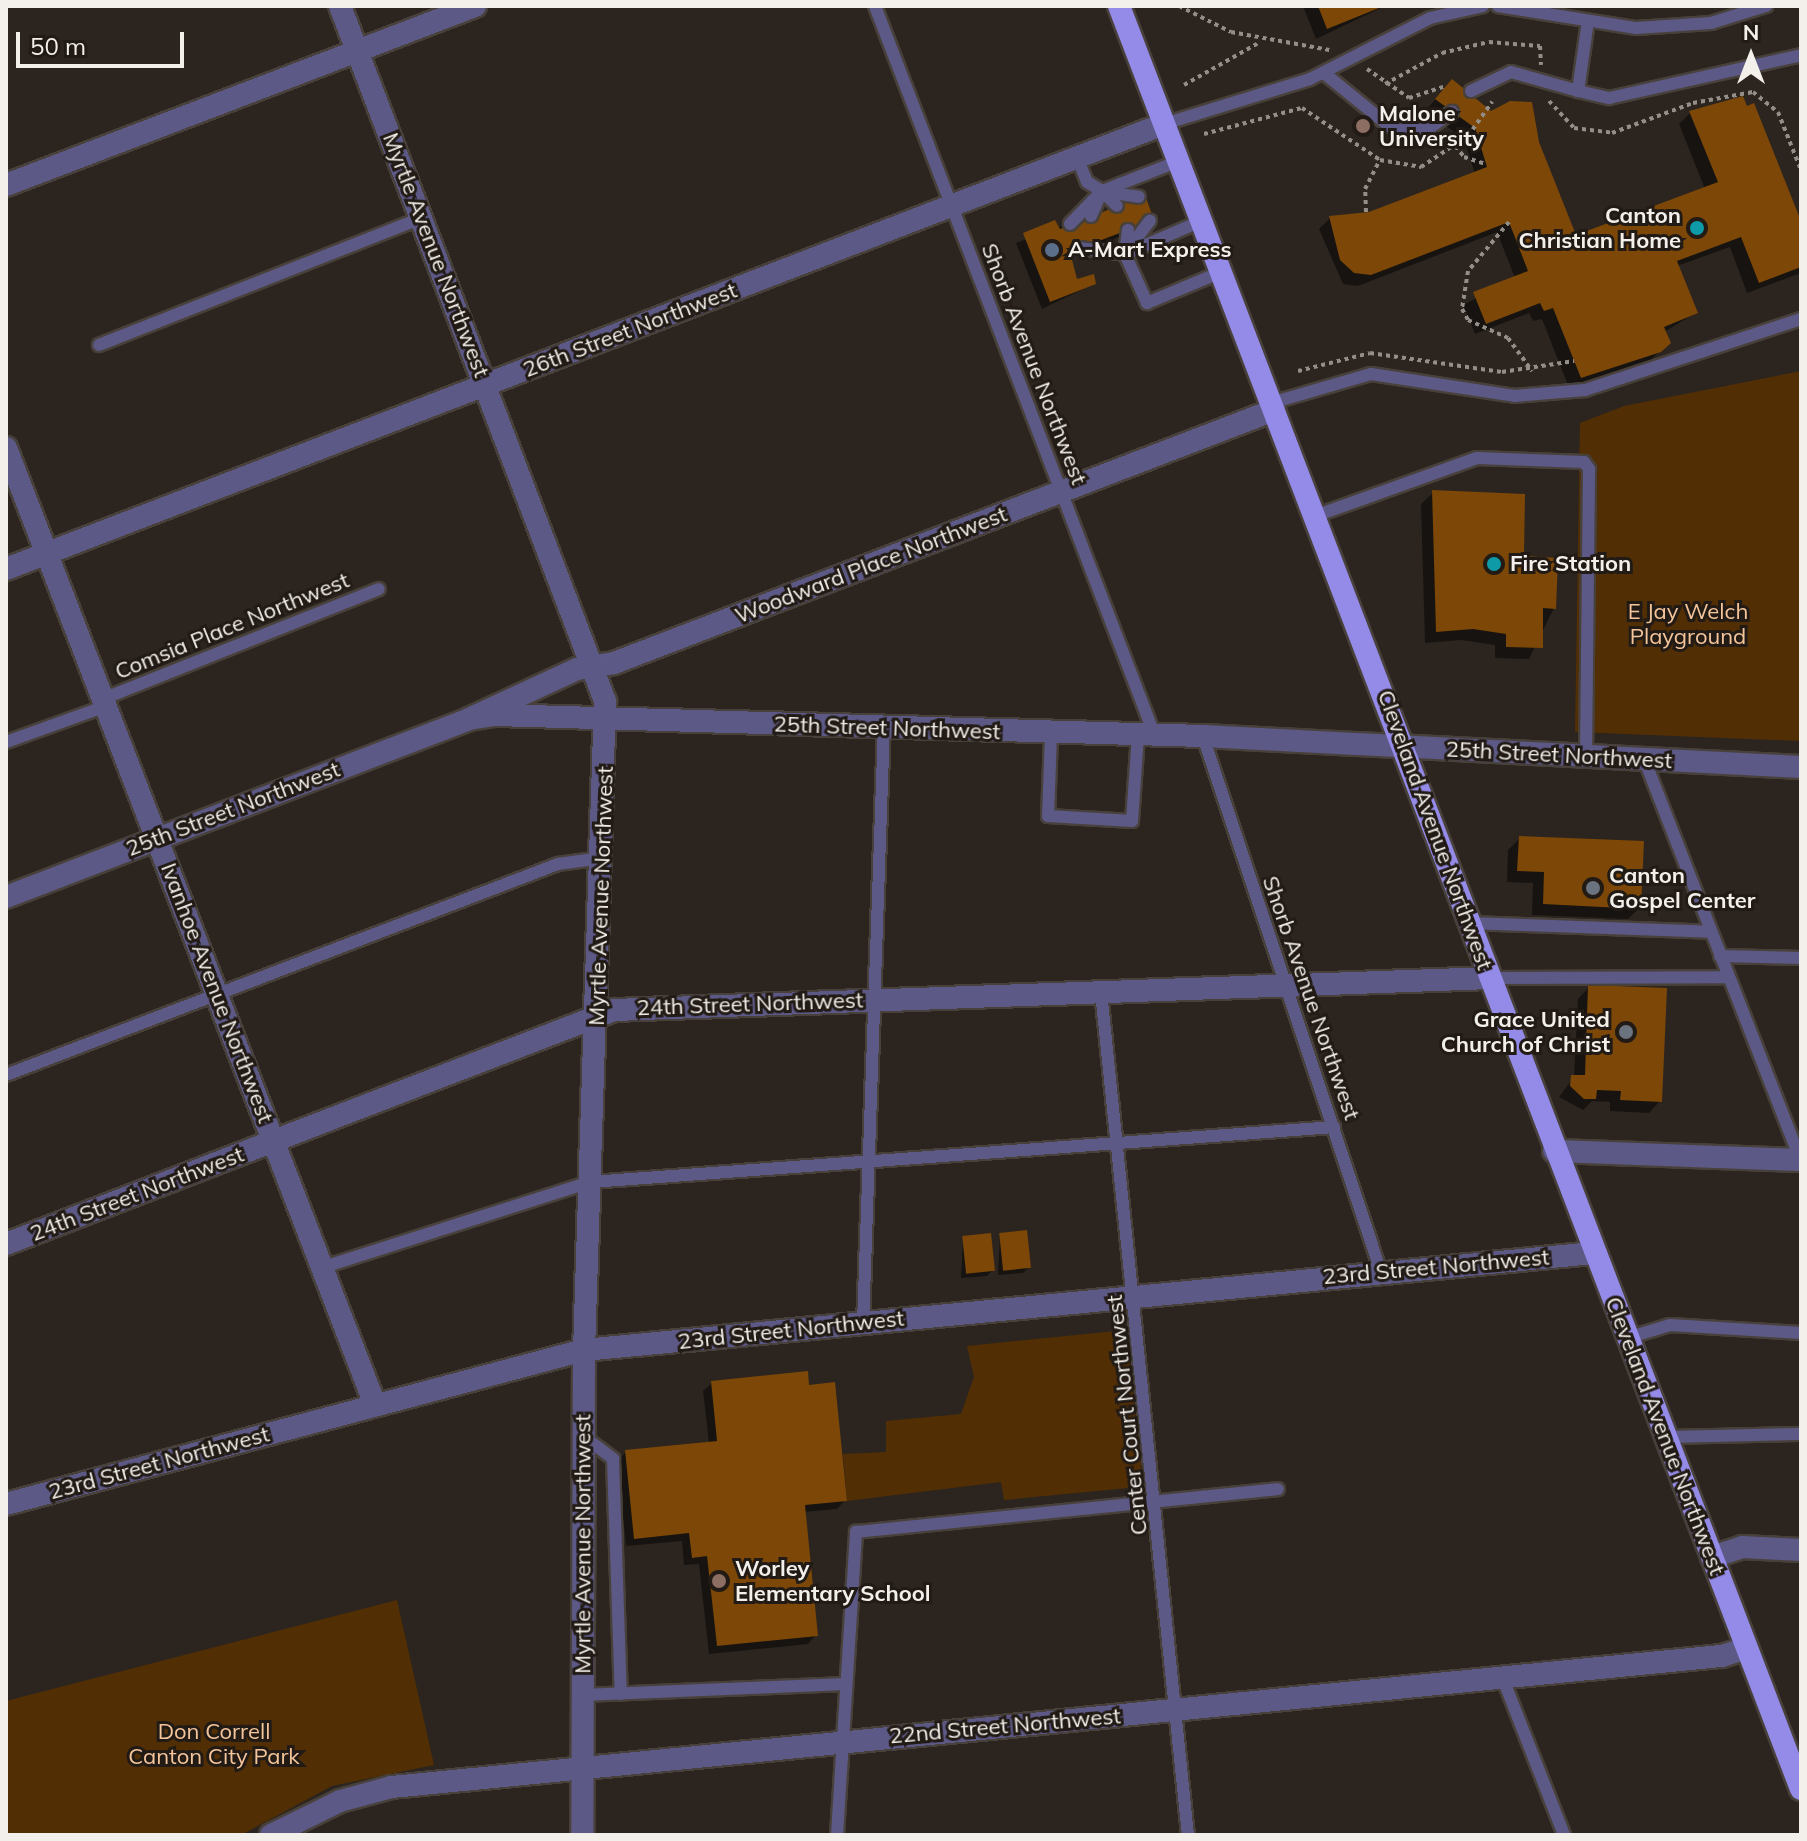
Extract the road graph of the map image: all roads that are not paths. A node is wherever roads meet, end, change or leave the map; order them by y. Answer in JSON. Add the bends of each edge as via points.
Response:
{"nodes":[{"id":1,"x":340,"y":6,"type":"edge"},
{"id":2,"x":475,"y":6,"type":"edge"},
{"id":3,"x":875,"y":6,"type":"edge"},
{"id":4,"x":1119,"y":6,"type":"edge"},
{"id":5,"x":1483,"y":6,"type":"edge"},
{"id":6,"x":1498,"y":6,"type":"edge"},
{"id":7,"x":1766,"y":6,"type":"edge"},
{"id":8,"x":1742,"y":10,"type":"edge"},
{"id":9,"x":1588,"y":21,"type":"junction"},
{"id":10,"x":357,"y":51,"type":"junction"},
{"id":11,"x":1799,"y":60,"type":"edge"},
{"id":12,"x":1324,"y":73,"type":"junction"},
{"id":13,"x":1471,"y":91,"type":"dead end"},
{"id":14,"x":1578,"y":91,"type":"junction"},
{"id":15,"x":1452,"y":112,"type":"dead end"},
{"id":16,"x":1164,"y":124,"type":"junction"},
{"id":17,"x":1077,"y":157,"type":"junction"},
{"id":18,"x":1179,"y":161,"type":"junction"},
{"id":19,"x":6,"y":185,"type":"edge"},
{"id":20,"x":1102,"y":191,"type":"junction"},
{"id":21,"x":1139,"y":197,"type":"dead end"},
{"id":22,"x":951,"y":205,"type":"junction"},
{"id":23,"x":1117,"y":206,"type":"dead end"},
{"id":24,"x":1091,"y":216,"type":"dead end"},
{"id":25,"x":422,"y":218,"type":"junction"},
{"id":26,"x":1150,"y":221,"type":"dead end"},
{"id":27,"x":1201,"y":221,"type":"junction"},
{"id":28,"x":1070,"y":224,"type":"dead end"},
{"id":29,"x":1128,"y":230,"type":"dead end"},
{"id":30,"x":1101,"y":240,"type":"dead end"},
{"id":31,"x":1079,"y":248,"type":"dead end"},
{"id":32,"x":1125,"y":254,"type":"junction"},
{"id":33,"x":1221,"y":272,"type":"junction"},
{"id":34,"x":1801,"y":319,"type":"edge"},
{"id":35,"x":99,"y":345,"type":"dead end"},
{"id":36,"x":486,"y":385,"type":"junction"},
{"id":37,"x":1273,"y":406,"type":"junction"},
{"id":38,"x":6,"y":448,"type":"edge"},
{"id":39,"x":1062,"y":491,"type":"junction"},
{"id":40,"x":1315,"y":516,"type":"junction"},
{"id":41,"x":46,"y":553,"type":"junction"},
{"id":42,"x":6,"y":569,"type":"edge"},
{"id":43,"x":379,"y":589,"type":"dead end"},
{"id":44,"x":595,"y":666,"type":"junction"},
{"id":45,"x":102,"y":703,"type":"junction"},
{"id":46,"x":605,"y":718,"type":"junction"},
{"id":47,"x":469,"y":719,"type":"junction"},
{"id":48,"x":884,"y":727,"type":"junction"},
{"id":49,"x":1051,"y":735,"type":"junction"},
{"id":50,"x":1147,"y":735,"type":"junction"},
{"id":51,"x":1203,"y":736,"type":"junction"},
{"id":52,"x":6,"y":742,"type":"edge"},
{"id":53,"x":1404,"y":746,"type":"junction"},
{"id":54,"x":1586,"y":758,"type":"junction"},
{"id":55,"x":1645,"y":761,"type":"junction"},
{"id":56,"x":1801,"y":767,"type":"edge"},
{"id":57,"x":157,"y":839,"type":"junction"},
{"id":58,"x":602,"y":858,"type":"junction"},
{"id":59,"x":6,"y":897,"type":"edge"},
{"id":60,"x":1469,"y":923,"type":"junction"},
{"id":61,"x":1711,"y":932,"type":"junction"},
{"id":62,"x":1720,"y":956,"type":"junction"},
{"id":63,"x":1801,"y":958,"type":"edge"},
{"id":64,"x":1728,"y":977,"type":"junction"},
{"id":65,"x":1490,"y":978,"type":"junction"},
{"id":66,"x":1285,"y":985,"type":"junction"},
{"id":67,"x":217,"y":992,"type":"junction"},
{"id":68,"x":1101,"y":992,"type":"junction"},
{"id":69,"x":875,"y":1001,"type":"junction"},
{"id":70,"x":598,"y":1015,"type":"junction"},
{"id":71,"x":6,"y":1075,"type":"edge"},
{"id":72,"x":1334,"y":1127,"type":"junction"},
{"id":73,"x":274,"y":1141,"type":"junction"},
{"id":74,"x":1118,"y":1143,"type":"junction"},
{"id":75,"x":1554,"y":1151,"type":"junction"},
{"id":76,"x":867,"y":1160,"type":"junction"},
{"id":77,"x":1801,"y":1160,"type":"edge"},
{"id":78,"x":591,"y":1182,"type":"junction"},
{"id":79,"x":6,"y":1244,"type":"edge"},
{"id":80,"x":1593,"y":1253,"type":"junction"},
{"id":81,"x":324,"y":1267,"type":"junction"},
{"id":82,"x":1381,"y":1272,"type":"junction"},
{"id":83,"x":1136,"y":1297,"type":"junction"},
{"id":84,"x":863,"y":1324,"type":"junction"},
{"id":85,"x":1801,"y":1333,"type":"edge"},
{"id":86,"x":1627,"y":1338,"type":"junction"},
{"id":87,"x":584,"y":1350,"type":"junction"},
{"id":88,"x":375,"y":1405,"type":"junction"},
{"id":89,"x":1801,"y":1434,"type":"edge"},
{"id":90,"x":583,"y":1436,"type":"junction"},
{"id":91,"x":1665,"y":1437,"type":"junction"},
{"id":92,"x":1278,"y":1489,"type":"dead end"},
{"id":93,"x":1155,"y":1501,"type":"junction"},
{"id":94,"x":6,"y":1504,"type":"edge"},
{"id":95,"x":1801,"y":1550,"type":"edge"},
{"id":96,"x":1712,"y":1557,"type":"junction"},
{"id":97,"x":1747,"y":1648,"type":"junction"},
{"id":98,"x":1503,"y":1679,"type":"junction"},
{"id":99,"x":846,"y":1684,"type":"junction"},
{"id":100,"x":621,"y":1694,"type":"junction"},
{"id":101,"x":583,"y":1695,"type":"junction"},
{"id":102,"x":1176,"y":1710,"type":"junction"},
{"id":103,"x":843,"y":1741,"type":"junction"},
{"id":104,"x":583,"y":1766,"type":"junction"},
{"id":105,"x":1801,"y":1789,"type":"edge"},
{"id":106,"x":271,"y":1835,"type":"edge"},
{"id":107,"x":582,"y":1835,"type":"edge"},
{"id":108,"x":837,"y":1835,"type":"edge"},
{"id":109,"x":1188,"y":1835,"type":"edge"},
{"id":110,"x":1564,"y":1835,"type":"edge"}],
"edges":[{"from":1,"to":10,"type":"street","name":"Myrtle Avenue Northwest"},
{"from":2,"to":10,"type":"street"},
{"from":3,"to":22,"type":"lane","name":"Shorb Avenue Northwest"},
{"from":4,"to":16,"type":"main road","name":"Cleveland Avenue Northwest"},
{"from":5,"to":12,"type":"lane","via":[[1430,18]]},
{"from":6,"to":9,"type":"lane"},
{"from":7,"to":8,"type":"lane"},
{"from":8,"to":9,"type":"lane","via":[[1674,27]]},
{"from":9,"to":14,"type":"lane"},
{"from":10,"to":19,"type":"street"},
{"from":10,"to":25,"type":"street","name":"Myrtle Avenue Northwest"},
{"from":11,"to":14,"type":"lane","via":[[1643,95]]},
{"from":12,"to":15,"type":"lane","via":[[1389,126],[1427,130]]},
{"from":12,"to":16,"type":"lane"},
{"from":13,"to":14,"type":"lane","via":[[1511,72]]},
{"from":16,"to":17,"type":"street","name":"26th Street Northwest"},
{"from":16,"to":18,"type":"main road","name":"Cleveland Avenue Northwest"},
{"from":17,"to":20,"type":"lane","via":[[1087,182]]},
{"from":17,"to":22,"type":"street","name":"26th Street Northwest"},
{"from":18,"to":20,"type":"lane"},
{"from":18,"to":27,"type":"main road","name":"Cleveland Avenue Northwest"},
{"from":20,"to":21,"type":"lane"},
{"from":20,"to":23,"type":"lane"},
{"from":20,"to":24,"type":"lane"},
{"from":20,"to":28,"type":"lane"},
{"from":22,"to":36,"type":"street","name":"26th Street Northwest"},
{"from":22,"to":39,"type":"lane","name":"Shorb Avenue Northwest"},
{"from":25,"to":35,"type":"lane"},
{"from":25,"to":36,"type":"street","name":"Myrtle Avenue Northwest"},
{"from":26,"to":32,"type":"lane"},
{"from":27,"to":32,"type":"lane"},
{"from":27,"to":33,"type":"main road","name":"Cleveland Avenue Northwest"},
{"from":29,"to":32,"type":"lane"},
{"from":30,"to":32,"type":"lane"},
{"from":31,"to":32,"type":"lane"},
{"from":32,"to":33,"type":"lane","via":[[1147,303]]},
{"from":33,"to":37,"type":"main road","name":"Cleveland Avenue Northwest"},
{"from":34,"to":37,"type":"lane","via":[[1585,390],[1514,396],[1371,374]]},
{"from":36,"to":41,"type":"street","name":"26th Street Northwest"},
{"from":36,"to":44,"type":"street","name":"Myrtle Avenue Northwest"},
{"from":37,"to":39,"type":"street","name":"Woodward Place Northwest"},
{"from":37,"to":40,"type":"main road","name":"Cleveland Avenue Northwest"},
{"from":38,"to":41,"type":"street","name":"Ivanhoe Avenue Northwest"},
{"from":39,"to":44,"type":"street","name":"Woodward Place Northwest"},
{"from":39,"to":50,"type":"lane","name":"Shorb Avenue Northwest"},
{"from":40,"to":53,"type":"main road","name":"Cleveland Avenue Northwest"},
{"from":40,"to":54,"type":"lane","via":[[1477,458],[1584,462],[1589,469]]},
{"from":41,"to":42,"type":"street","name":"26th Street Northwest"},
{"from":41,"to":45,"type":"street","name":"Ivanhoe Avenue Northwest"},
{"from":43,"to":45,"type":"lane","name":"Comsia Place Northwest"},
{"from":44,"to":46,"type":"street","name":"Myrtle Avenue Northwest"},
{"from":44,"to":47,"type":"street","name":"Woodward Place Northwest","via":[[494,702]]},
{"from":45,"to":52,"type":"lane","name":"Comsia Place Northwest"},
{"from":45,"to":57,"type":"street","name":"Ivanhoe Avenue Northwest"},
{"from":46,"to":47,"type":"street","name":"25th Street Northwest"},
{"from":46,"to":48,"type":"street","name":"25th Street Northwest"},
{"from":46,"to":58,"type":"street","name":"Myrtle Avenue Northwest"},
{"from":47,"to":57,"type":"street","name":"25th Street Northwest"},
{"from":48,"to":49,"type":"street","name":"25th Street Northwest"},
{"from":48,"to":69,"type":"lane"},
{"from":49,"to":50,"type":"street","name":"25th Street Northwest"},
{"from":49,"to":50,"type":"lane","via":[[1051,819],[1132,821]]},
{"from":50,"to":51,"type":"street","name":"25th Street Northwest"},
{"from":51,"to":53,"type":"street","name":"25th Street Northwest"},
{"from":51,"to":66,"type":"lane","name":"Shorb Avenue Northwest"},
{"from":53,"to":54,"type":"street","name":"25th Street Northwest"},
{"from":53,"to":60,"type":"main road","name":"Cleveland Avenue Northwest"},
{"from":54,"to":55,"type":"street","name":"25th Street Northwest"},
{"from":55,"to":56,"type":"street","name":"25th Street Northwest"},
{"from":55,"to":61,"type":"lane"},
{"from":57,"to":59,"type":"street","name":"25th Street Northwest"},
{"from":57,"to":67,"type":"street","name":"Ivanhoe Avenue Northwest"},
{"from":58,"to":67,"type":"lane","via":[[558,864]]},
{"from":58,"to":70,"type":"street","name":"Myrtle Avenue Northwest"},
{"from":60,"to":61,"type":"lane"},
{"from":60,"to":65,"type":"main road","name":"Cleveland Avenue Northwest"},
{"from":61,"to":62,"type":"lane"},
{"from":62,"to":63,"type":"lane"},
{"from":62,"to":64,"type":"lane"},
{"from":64,"to":65,"type":"lane"},
{"from":64,"to":77,"type":"lane"},
{"from":65,"to":66,"type":"street","name":"24th Street Northwest"},
{"from":65,"to":75,"type":"main road","name":"Cleveland Avenue Northwest"},
{"from":66,"to":68,"type":"street","name":"24th Street Northwest"},
{"from":66,"to":72,"type":"lane","name":"Shorb Avenue Northwest"},
{"from":67,"to":71,"type":"lane"},
{"from":67,"to":73,"type":"street","name":"Ivanhoe Avenue Northwest"},
{"from":68,"to":69,"type":"street","name":"24th Street Northwest"},
{"from":68,"to":74,"type":"lane","name":"Center Court Northwest"},
{"from":69,"to":70,"type":"street","name":"24th Street Northwest","via":[[632,1007]]},
{"from":69,"to":76,"type":"lane"},
{"from":70,"to":73,"type":"street","name":"24th Street Northwest"},
{"from":70,"to":78,"type":"street","name":"Myrtle Avenue Northwest"},
{"from":72,"to":74,"type":"lane"},
{"from":72,"to":82,"type":"lane","name":"Shorb Avenue Northwest"},
{"from":73,"to":79,"type":"street","name":"24th Street Northwest"},
{"from":73,"to":81,"type":"street","name":"Ivanhoe Avenue Northwest"},
{"from":74,"to":76,"type":"lane"},
{"from":74,"to":83,"type":"lane","name":"Center Court Northwest"},
{"from":75,"to":77,"type":"street"},
{"from":75,"to":80,"type":"main road","name":"Cleveland Avenue Northwest"},
{"from":76,"to":78,"type":"lane"},
{"from":76,"to":84,"type":"lane"},
{"from":78,"to":81,"type":"lane"},
{"from":78,"to":87,"type":"street","name":"Myrtle Avenue Northwest"},
{"from":80,"to":82,"type":"street","name":"23rd Street Northwest"},
{"from":80,"to":86,"type":"main road","name":"Cleveland Avenue Northwest"},
{"from":81,"to":88,"type":"street","name":"Ivanhoe Avenue Northwest"},
{"from":82,"to":83,"type":"street","name":"23rd Street Northwest"},
{"from":83,"to":84,"type":"street","name":"23rd Street Northwest"},
{"from":83,"to":93,"type":"lane","name":"Center Court Northwest"},
{"from":84,"to":87,"type":"street","name":"23rd Street Northwest"},
{"from":85,"to":86,"type":"lane","via":[[1670,1325]]},
{"from":86,"to":91,"type":"main road","name":"Cleveland Avenue Northwest"},
{"from":87,"to":88,"type":"street","name":"23rd Street Northwest"},
{"from":87,"to":90,"type":"street","name":"Myrtle Avenue Northwest"},
{"from":88,"to":94,"type":"street","name":"23rd Street Northwest"},
{"from":89,"to":91,"type":"lane"},
{"from":90,"to":100,"type":"lane","via":[[613,1459]]},
{"from":90,"to":101,"type":"street","name":"Myrtle Avenue Northwest"},
{"from":91,"to":96,"type":"main road","name":"Cleveland Avenue Northwest"},
{"from":92,"to":93,"type":"lane"},
{"from":93,"to":99,"type":"lane","via":[[856,1532]]},
{"from":93,"to":102,"type":"lane","name":"Center Court Northwest"},
{"from":95,"to":96,"type":"street","via":[[1742,1547]]},
{"from":96,"to":97,"type":"main road","name":"Cleveland Avenue Northwest"},
{"from":97,"to":98,"type":"street","name":"22nd Street Northwest"},
{"from":97,"to":105,"type":"main road","name":"Cleveland Avenue Northwest"},
{"from":98,"to":102,"type":"street","name":"22nd Street Northwest"},
{"from":98,"to":110,"type":"lane"},
{"from":99,"to":100,"type":"lane"},
{"from":99,"to":103,"type":"lane"},
{"from":100,"to":101,"type":"lane"},
{"from":101,"to":104,"type":"street","name":"Myrtle Avenue Northwest"},
{"from":102,"to":103,"type":"street","name":"22nd Street Northwest"},
{"from":102,"to":109,"type":"lane","name":"Center Court Northwest"},
{"from":103,"to":104,"type":"street","name":"22nd Street Northwest"},
{"from":103,"to":108,"type":"lane"},
{"from":104,"to":106,"type":"street","name":"22nd Street Northwest","via":[[392,1787],[340,1801]]},
{"from":104,"to":107,"type":"street","name":"Myrtle Avenue Northwest"}]}
